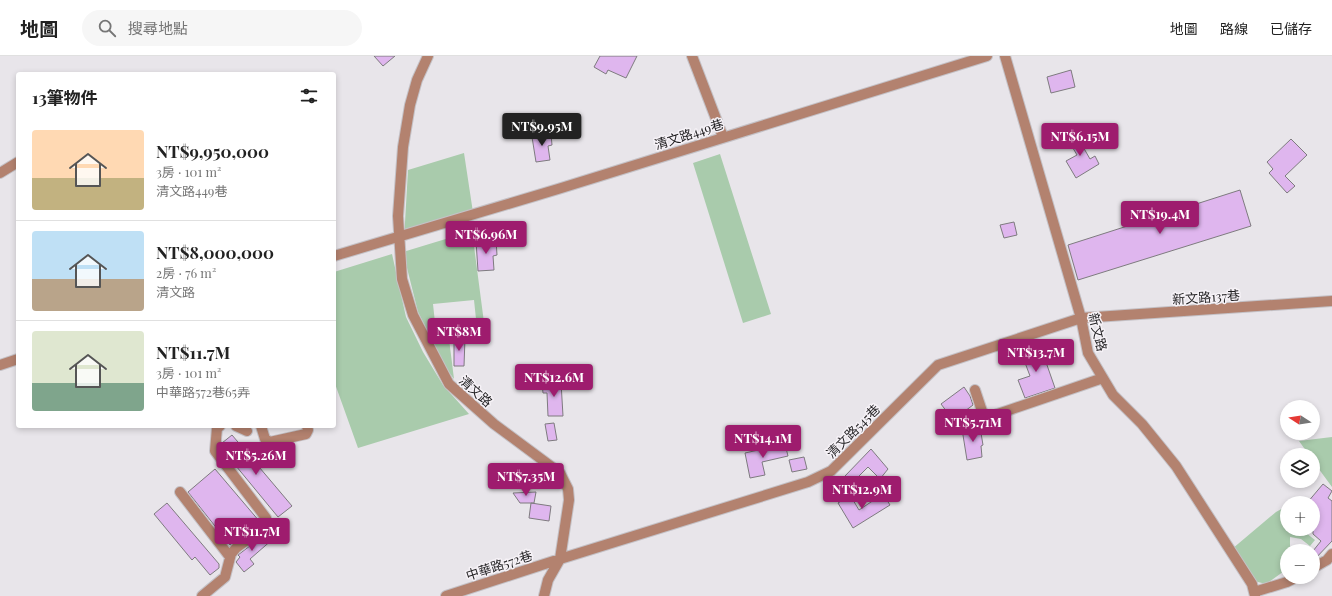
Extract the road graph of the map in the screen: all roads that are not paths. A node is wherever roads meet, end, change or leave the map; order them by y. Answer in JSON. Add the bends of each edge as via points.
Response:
{"nodes":[{"id":1,"x":428,"y":56,"type":"edge"},
{"id":2,"x":692,"y":56,"type":"edge"},
{"id":3,"x":987,"y":56,"type":"edge"},
{"id":4,"x":1005,"y":56,"type":"edge"},
{"id":5,"x":723,"y":137,"type":"junction"},
{"id":6,"x":16,"y":163,"type":"edge"},
{"id":7,"x":0,"y":173,"type":"edge"},
{"id":8,"x":399,"y":237,"type":"junction"},
{"id":9,"x":336,"y":255,"type":"edge"},
{"id":10,"x":1332,"y":301,"type":"edge"},
{"id":11,"x":1081,"y":318,"type":"junction"},
{"id":12,"x":16,"y":361,"type":"edge"},
{"id":13,"x":0,"y":365,"type":"edge"},
{"id":14,"x":1103,"y":378,"type":"junction"},
{"id":15,"x":975,"y":390,"type":"dead end"},
{"id":16,"x":217,"y":428,"type":"edge"},
{"id":17,"x":242,"y":428,"type":"edge"},
{"id":18,"x":262,"y":428,"type":"edge"},
{"id":19,"x":308,"y":428,"type":"edge"},
{"id":20,"x":247,"y":430,"type":"dead end"},
{"id":21,"x":180,"y":492,"type":"dead end"},
{"id":22,"x":1332,"y":554,"type":"edge"},
{"id":23,"x":230,"y":557,"type":"junction"},
{"id":24,"x":560,"y":558,"type":"junction"},
{"id":25,"x":1320,"y":564,"type":"edge"},
{"id":26,"x":1282,"y":584,"type":"edge"},
{"id":27,"x":1255,"y":594,"type":"edge"},
{"id":28,"x":202,"y":596,"type":"edge"},
{"id":29,"x":446,"y":596,"type":"edge"},
{"id":30,"x":544,"y":596,"type":"edge"}],
"edges":[{"from":1,"to":8,"type":"street","name":"清文路","via":[[410,105],[402,147]]},
{"from":2,"to":5,"type":"street"},
{"from":3,"to":5,"type":"street","name":"清文路449巷"},
{"from":4,"to":11,"type":"street","name":"新文路"},
{"from":5,"to":8,"type":"street","name":"清文路449巷"},
{"from":6,"to":7,"type":"street"},
{"from":8,"to":9,"type":"street","name":"清文路449巷"},
{"from":8,"to":24,"type":"street","name":"清文路","via":[[402,279],[413,315],[449,384],[494,424],[560,473],[568,489],[569,500]]},
{"from":10,"to":11,"type":"street","name":"新文路137巷"},
{"from":11,"to":14,"type":"street","name":"新文路","via":[[1088,353]]},
{"from":11,"to":24,"type":"street","name":"清文路545巷","via":[[938,365],[831,471],[808,482]]},
{"from":12,"to":13,"type":"street"},
{"from":14,"to":15,"type":"street","via":[[989,417],[983,414]]},
{"from":14,"to":27,"type":"street","name":"新文路","via":[[1113,395],[1142,424],[1176,466],[1252,584]]},
{"from":16,"to":23,"type":"street","via":[[215,451],[266,518],[267,525],[236,548]]},
{"from":17,"to":20,"type":"street"},
{"from":18,"to":19,"type":"street","via":[[265,439],[270,442],[306,434]]},
{"from":21,"to":23,"type":"street"},
{"from":22,"to":25,"type":"street"},
{"from":23,"to":28,"type":"street","via":[[225,577]]},
{"from":24,"to":29,"type":"street","name":"中華路572巷"},
{"from":24,"to":30,"type":"street","name":"清文路","via":[[548,580]]},
{"from":26,"to":27,"type":"street"}]}
